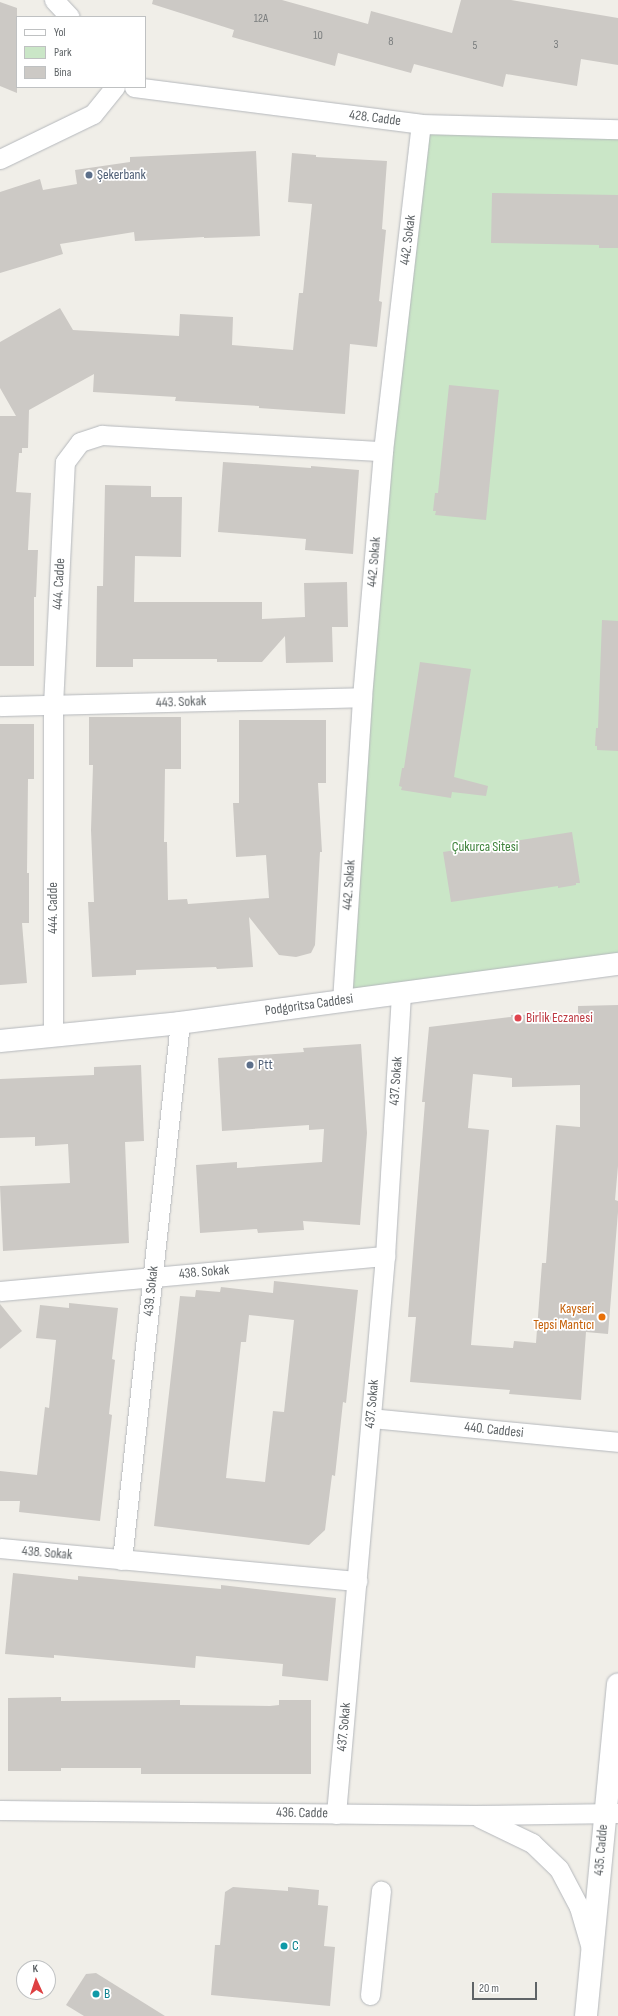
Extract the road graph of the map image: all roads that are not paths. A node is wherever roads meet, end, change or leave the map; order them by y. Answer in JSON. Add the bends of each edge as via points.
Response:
{"nodes":[{"id":1,"x":54,"y":0,"type":"edge"},
{"id":2,"x":69,"y":16,"type":"edge"},
{"id":3,"x":114,"y":88,"type":"edge"},
{"id":4,"x":142,"y":88,"type":"edge"},
{"id":5,"x":421,"y":124,"type":"junction"},
{"id":6,"x":618,"y":129,"type":"edge"},
{"id":7,"x":0,"y":159,"type":"edge"},
{"id":8,"x":383,"y":451,"type":"junction"},
{"id":9,"x":362,"y":697,"type":"junction"},
{"id":10,"x":53,"y":705,"type":"junction"},
{"id":11,"x":0,"y":706,"type":"edge"},
{"id":12,"x":618,"y":964,"type":"edge"},
{"id":13,"x":401,"y":993,"type":"junction"},
{"id":14,"x":342,"y":1001,"type":"junction"},
{"id":15,"x":180,"y":1023,"type":"junction"},
{"id":16,"x":53,"y":1036,"type":"junction"},
{"id":17,"x":0,"y":1041,"type":"edge"},
{"id":18,"x":385,"y":1256,"type":"junction"},
{"id":19,"x":152,"y":1277,"type":"junction"},
{"id":20,"x":0,"y":1291,"type":"edge"},
{"id":21,"x":371,"y":1418,"type":"junction"},
{"id":22,"x":618,"y":1442,"type":"edge"},
{"id":23,"x":0,"y":1548,"type":"edge"},
{"id":24,"x":122,"y":1560,"type":"junction"},
{"id":25,"x":357,"y":1581,"type":"junction"},
{"id":26,"x":618,"y":1685,"type":"edge"},
{"id":27,"x":0,"y":1810,"type":"edge"},
{"id":28,"x":336,"y":1814,"type":"junction"},
{"id":29,"x":611,"y":1814,"type":"edge"},
{"id":30,"x":475,"y":1815,"type":"junction"},
{"id":31,"x":381,"y":1891,"type":"dead end"},
{"id":32,"x":592,"y":1950,"type":"junction"},
{"id":33,"x":370,"y":1994,"type":"dead end"},
{"id":34,"x":586,"y":2016,"type":"edge"}],
"edges":[{"from":1,"to":2,"type":"street"},
{"from":3,"to":7,"type":"street","via":[[93,114]]},
{"from":4,"to":5,"type":"street","name":"428. Cadde"},
{"from":5,"to":6,"type":"street","name":"428. Cadde"},
{"from":5,"to":8,"type":"street","name":"442. Sokak"},
{"from":8,"to":9,"type":"street","name":"442. Sokak"},
{"from":8,"to":10,"type":"street","name":"444. Cadde","via":[[102,435],[80,442],[65,462]]},
{"from":9,"to":10,"type":"street","name":"443. Sokak"},
{"from":9,"to":14,"type":"street","name":"442. Sokak"},
{"from":10,"to":11,"type":"street","name":"443. Sokak"},
{"from":10,"to":16,"type":"street","name":"444. Cadde"},
{"from":12,"to":13,"type":"main road","name":"Podgoritsa Caddesi"},
{"from":13,"to":14,"type":"main road","name":"Podgoritsa Caddesi"},
{"from":13,"to":18,"type":"street","name":"437. Sokak"},
{"from":14,"to":15,"type":"main road","name":"Podgoritsa Caddesi"},
{"from":15,"to":16,"type":"main road","name":"Podgoritsa Caddesi"},
{"from":15,"to":19,"type":"street","name":"439. Sokak"},
{"from":16,"to":17,"type":"main road","name":"Podgoritsa Caddesi"},
{"from":18,"to":19,"type":"street","name":"438. Sokak"},
{"from":18,"to":21,"type":"street","name":"437. Sokak"},
{"from":19,"to":20,"type":"street","name":"438. Sokak"},
{"from":19,"to":24,"type":"street","name":"439. Sokak"},
{"from":21,"to":22,"type":"street","name":"440. Caddesi"},
{"from":21,"to":25,"type":"street","name":"437. Sokak"},
{"from":23,"to":24,"type":"street","name":"438. Sokak"},
{"from":24,"to":25,"type":"street","name":"438. Sokak"},
{"from":25,"to":28,"type":"street","name":"437. Sokak"},
{"from":26,"to":29,"type":"main road","name":"435. Cadde"},
{"from":27,"to":28,"type":"street","name":"436. Cadde"},
{"from":28,"to":30,"type":"street","name":"436. Cadde"},
{"from":29,"to":30,"type":"street","name":"436. Cadde"},
{"from":29,"to":32,"type":"main road","name":"435. Cadde"},
{"from":30,"to":32,"type":"street","via":[[532,1843],[559,1869],[579,1908]]},
{"from":31,"to":33,"type":"street"},
{"from":32,"to":34,"type":"main road","name":"435. Cadde"}]}
